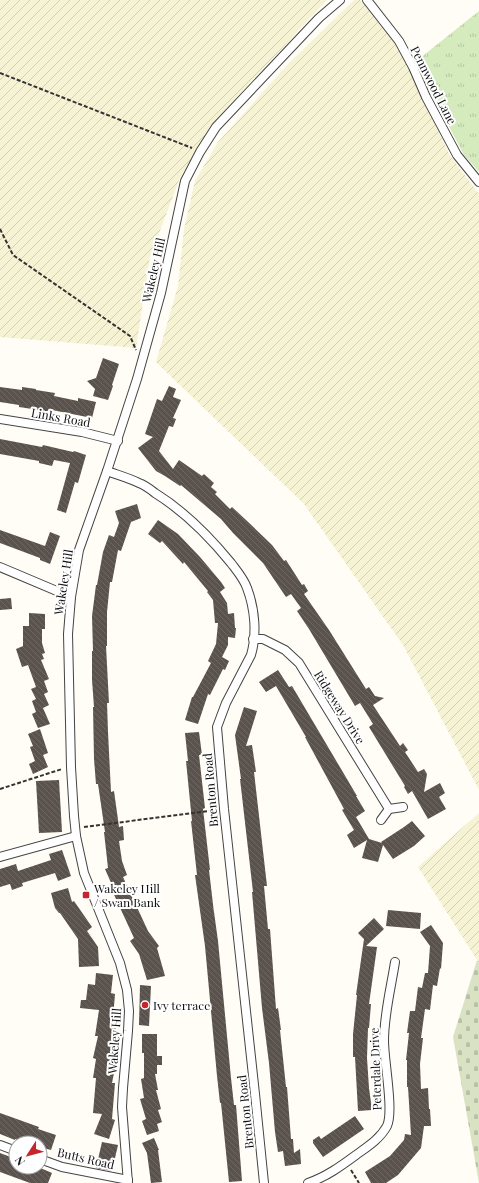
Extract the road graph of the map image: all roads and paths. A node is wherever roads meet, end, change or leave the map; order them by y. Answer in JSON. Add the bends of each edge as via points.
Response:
{"nodes":[{"id":1,"x":340,"y":0,"type":"edge"},
{"id":2,"x":367,"y":0,"type":"edge"},
{"id":3,"x":0,"y":73,"type":"edge"},
{"id":4,"x":200,"y":152,"type":"junction"},
{"id":5,"x":479,"y":182,"type":"edge"},
{"id":6,"x":0,"y":229,"type":"edge"},
{"id":7,"x":140,"y":366,"type":"junction"},
{"id":8,"x":0,"y":419,"type":"edge"},
{"id":9,"x":118,"y":441,"type":"junction"},
{"id":10,"x":107,"y":472,"type":"junction"},
{"id":11,"x":0,"y":567,"type":"edge"},
{"id":12,"x":71,"y":597,"type":"junction"},
{"id":13,"x":253,"y":639,"type":"junction"},
{"id":14,"x":71,"y":767,"type":"junction"},
{"id":15,"x":0,"y":789,"type":"edge"},
{"id":16,"x":402,"y":807,"type":"dead end"},
{"id":17,"x":224,"y":809,"type":"junction"},
{"id":18,"x":389,"y":809,"type":"junction"},
{"id":19,"x":381,"y":820,"type":"dead end"},
{"id":20,"x":75,"y":832,"type":"junction"},
{"id":21,"x":0,"y":857,"type":"edge"},
{"id":22,"x":395,"y":962,"type":"dead end"},
{"id":23,"x":48,"y":1162,"type":"edge"},
{"id":24,"x":346,"y":1162,"type":"junction"},
{"id":25,"x":128,"y":1181,"type":"edge"},
{"id":26,"x":264,"y":1183,"type":"edge"},
{"id":27,"x":308,"y":1183,"type":"edge"},
{"id":28,"x":360,"y":1183,"type":"edge"}],
"edges":[{"from":1,"to":4,"type":"street","name":"Wakeley Hill","via":[[319,18],[216,127]]},
{"from":2,"to":5,"type":"street","name":"Pennwood Lane","via":[[399,41],[457,155]]},
{"from":3,"to":4,"type":"path"},
{"from":4,"to":7,"type":"street","name":"Wakeley Hill","via":[[185,181],[161,293]]},
{"from":6,"to":7,"type":"path","via":[[13,255],[130,336]]},
{"from":7,"to":9,"type":"street","name":"Wakeley Hill"},
{"from":8,"to":9,"type":"street","name":"Links Road","via":[[82,432]]},
{"from":9,"to":10,"type":"street","name":"Wakeley Hill"},
{"from":10,"to":12,"type":"street","name":"Wakeley Hill","via":[[79,550]]},
{"from":10,"to":13,"type":"street","name":"Brenton Road","via":[[139,483],[170,503],[224,554],[247,588],[252,604]]},
{"from":11,"to":12,"type":"street"},
{"from":12,"to":14,"type":"street","name":"Wakeley Hill","via":[[68,634]]},
{"from":13,"to":17,"type":"street","name":"Brenton Road","via":[[250,654],[217,726]]},
{"from":13,"to":18,"type":"street","name":"Ridgeway Drive","via":[[263,639],[285,650],[299,663]]},
{"from":14,"to":15,"type":"path"},
{"from":14,"to":20,"type":"street","name":"Wakeley Hill"},
{"from":16,"to":18,"type":"street"},
{"from":17,"to":20,"type":"path"},
{"from":17,"to":26,"type":"street","name":"Brenton Road"},
{"from":18,"to":19,"type":"street"},
{"from":20,"to":21,"type":"street"},
{"from":20,"to":25,"type":"street","name":"Wakeley Hill","via":[[84,873],[120,963],[127,990],[129,1011],[122,1107]]},
{"from":22,"to":24,"type":"street","name":"Peterdale Drive","via":[[384,1035],[389,1105],[387,1126],[377,1140]]},
{"from":23,"to":25,"type":"street","name":"Butts Road"},
{"from":24,"to":27,"type":"street","name":"Peterdale Drive","via":[[321,1179]]},
{"from":24,"to":28,"type":"path"}]}
